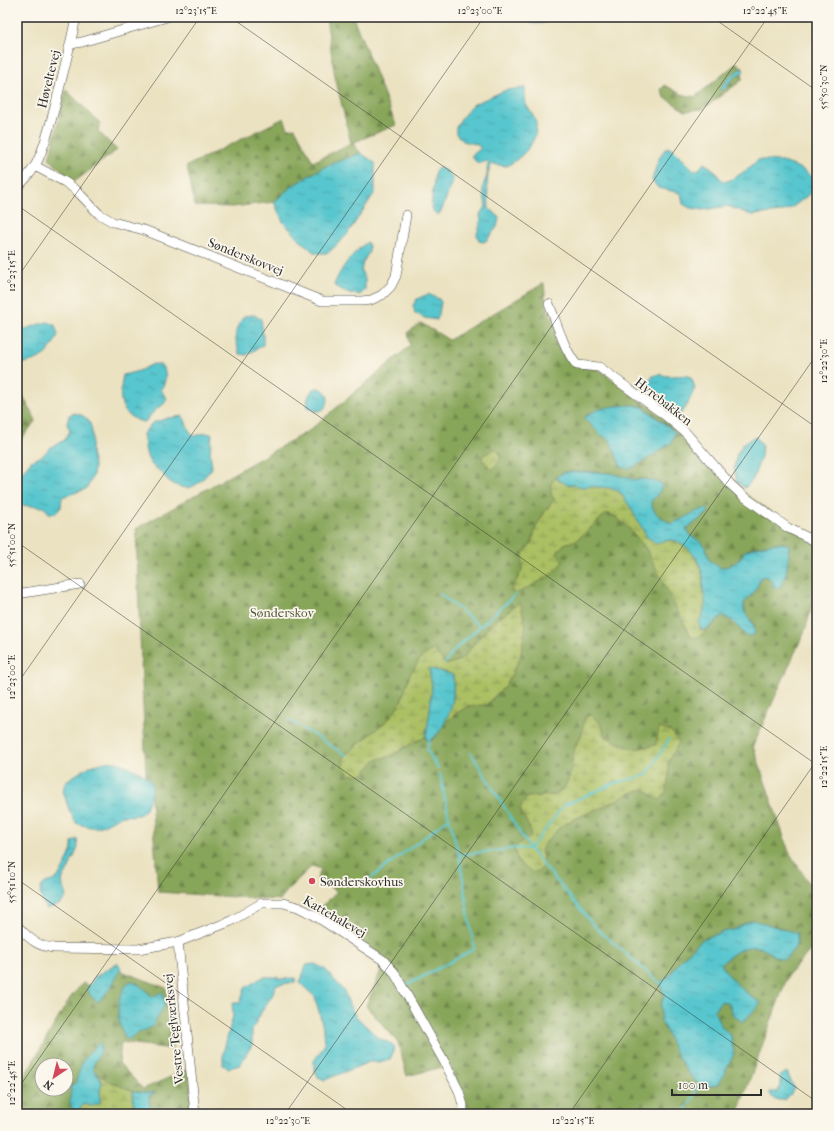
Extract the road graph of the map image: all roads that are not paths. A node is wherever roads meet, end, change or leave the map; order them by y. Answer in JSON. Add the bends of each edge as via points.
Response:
{"nodes":[{"id":1,"x":76,"y":17,"type":"edge"},
{"id":2,"x":167,"y":17,"type":"edge"},
{"id":3,"x":70,"y":44,"type":"junction"},
{"id":4,"x":35,"y":166,"type":"junction"},
{"id":5,"x":17,"y":187,"type":"edge"},
{"id":6,"x":406,"y":215,"type":"dead end"},
{"id":7,"x":549,"y":304,"type":"dead end"},
{"id":8,"x":817,"y":542,"type":"edge"},
{"id":9,"x":80,"y":584,"type":"dead end"},
{"id":10,"x":17,"y":594,"type":"edge"},
{"id":11,"x":17,"y":926,"type":"edge"},
{"id":12,"x":178,"y":942,"type":"junction"},
{"id":13,"x":195,"y":1114,"type":"edge"},
{"id":14,"x":463,"y":1114,"type":"edge"}],
"edges":[{"from":1,"to":3,"type":"street"},
{"from":2,"to":3,"type":"street","name":"Høveltevej"},
{"from":3,"to":4,"type":"street","name":"Høveltevej","via":[[47,138]]},
{"from":4,"to":5,"type":"street","name":"Høveltevej"},
{"from":4,"to":6,"type":"street","name":"Sønderskovvej","via":[[65,182],[99,214],[113,222],[152,232],[322,300],[371,300],[382,295],[391,286],[396,276]]},
{"from":7,"to":8,"type":"street","name":"Hyrebakken","via":[[567,350],[577,365],[598,367],[666,416],[686,433],[742,495],[788,528]]},
{"from":9,"to":10,"type":"street"},
{"from":11,"to":12,"type":"street","name":"Kattehalevej","via":[[39,945],[54,948],[138,949]]},
{"from":12,"to":13,"type":"street","name":"Vestre Teglværksvej"},
{"from":12,"to":14,"type":"street","name":"Kattehalevej","via":[[231,921],[262,903],[283,903],[314,915],[383,960],[394,972],[459,1091]]}]}
